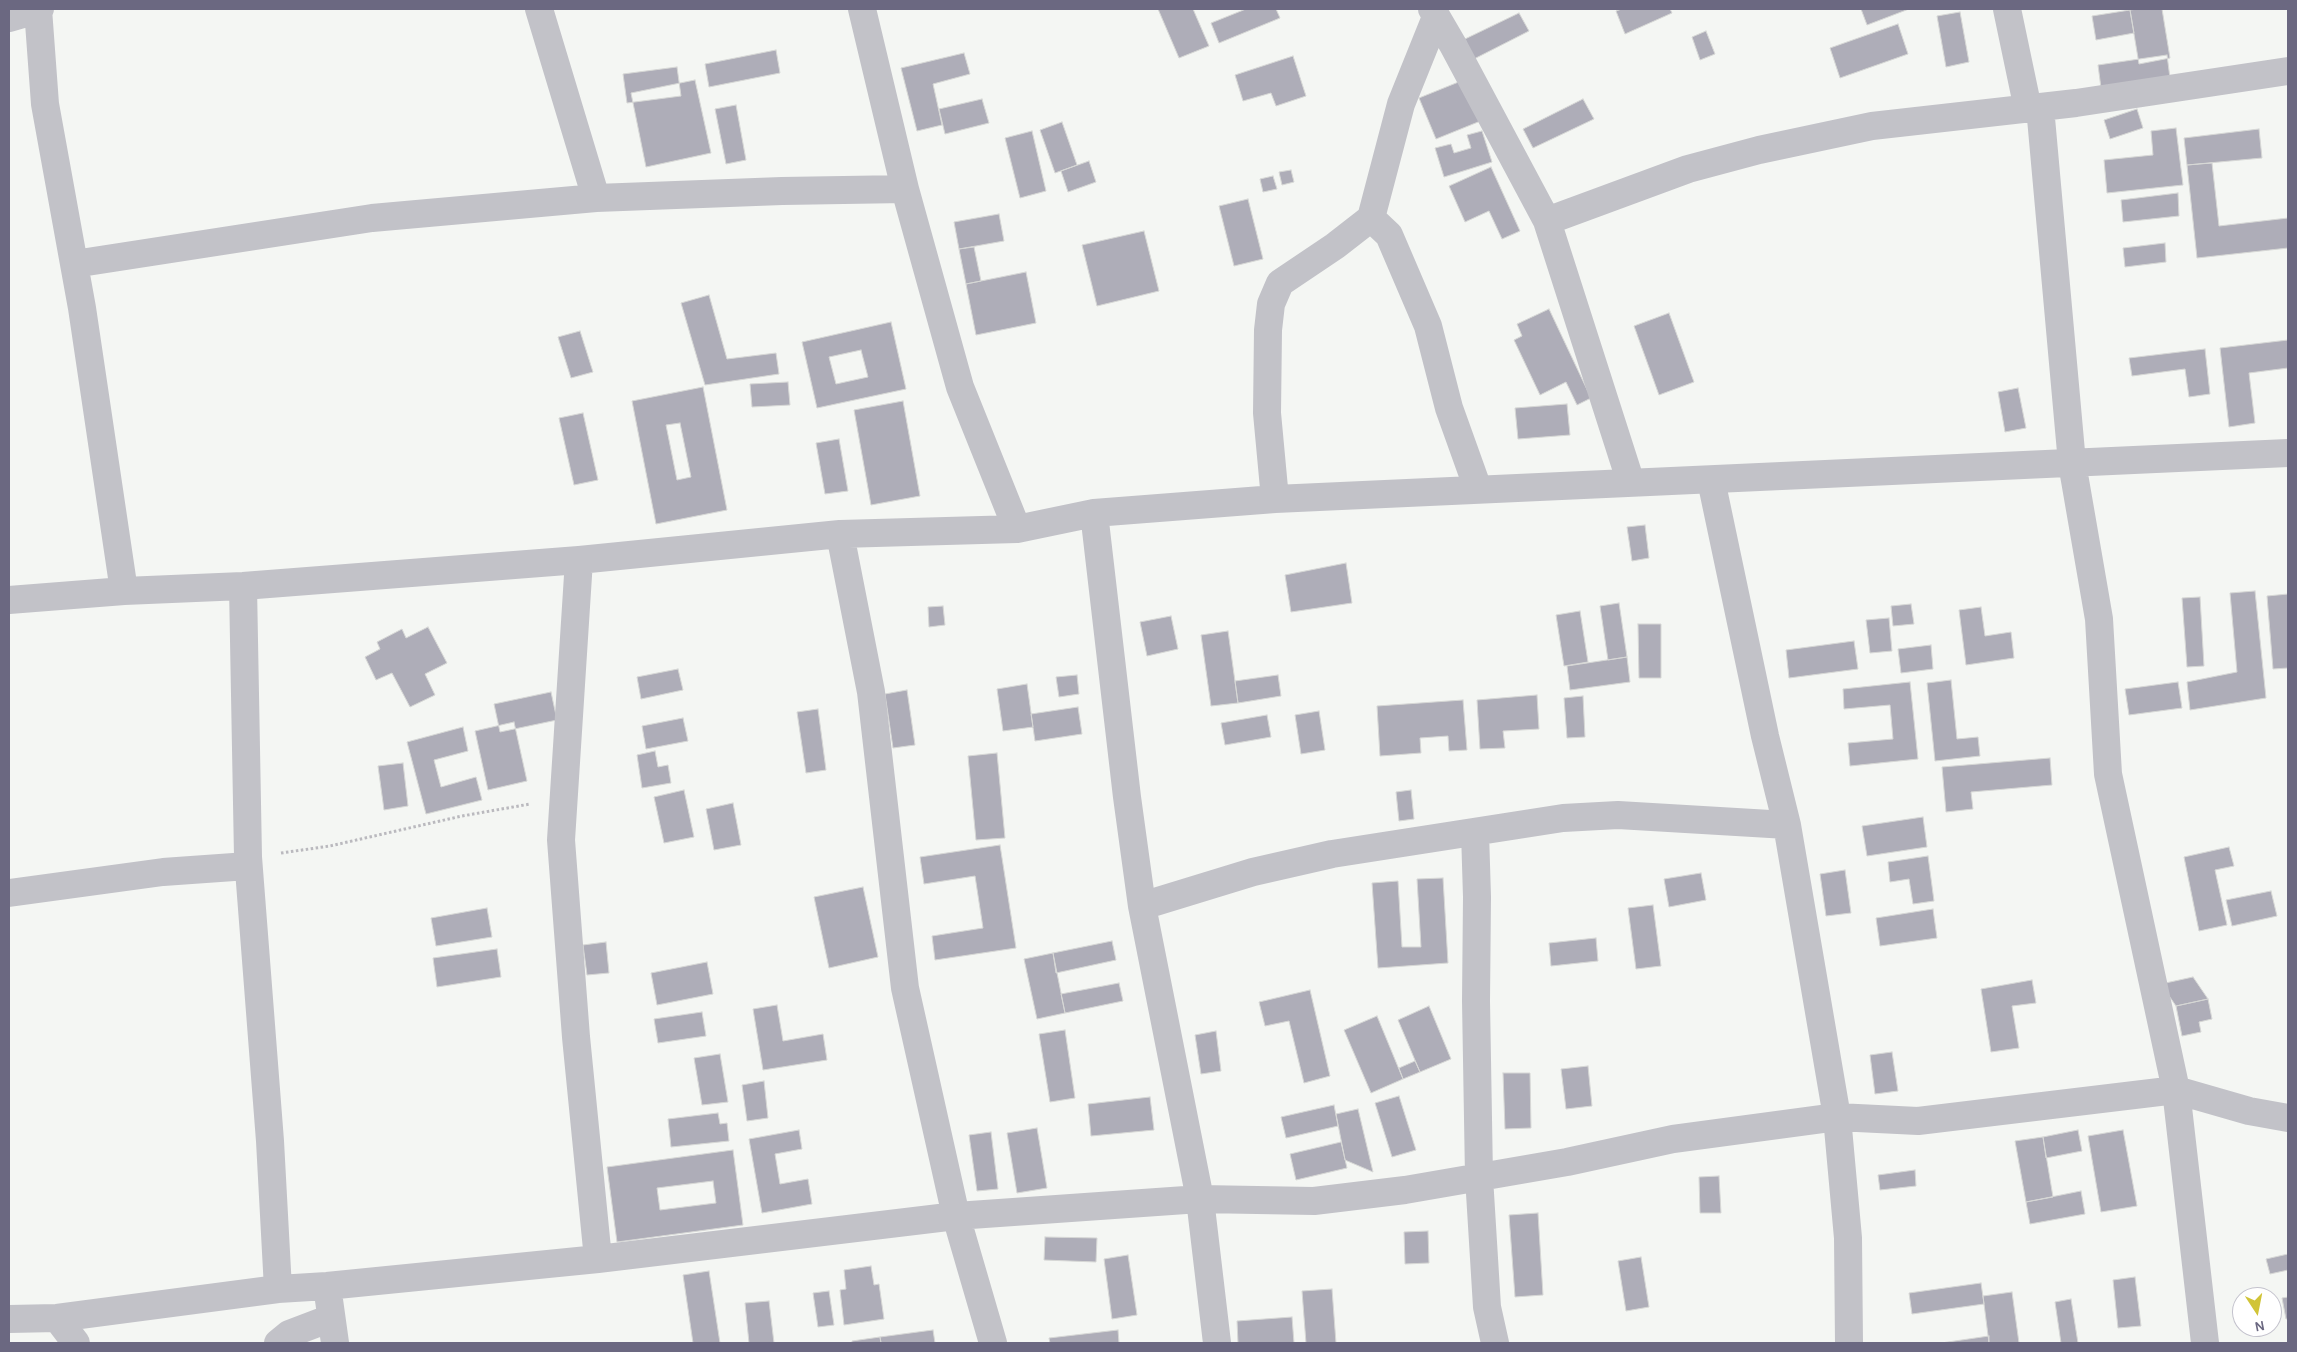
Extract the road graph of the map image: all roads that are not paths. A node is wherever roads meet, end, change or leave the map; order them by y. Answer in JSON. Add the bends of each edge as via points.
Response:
{"nodes":[{"id":1,"x":39,"y":9,"type":"edge"},
{"id":2,"x":540,"y":9,"type":"edge"},
{"id":3,"x":862,"y":9,"type":"edge"},
{"id":4,"x":2007,"y":9,"type":"edge"},
{"id":5,"x":1434,"y":13,"type":"edge"},
{"id":6,"x":9,"y":18,"type":"edge"},
{"id":7,"x":2288,"y":71,"type":"edge"},
{"id":8,"x":2034,"y":108,"type":"junction"},
{"id":9,"x":905,"y":189,"type":"junction"},
{"id":10,"x":596,"y":198,"type":"junction"},
{"id":11,"x":1371,"y":218,"type":"junction"},
{"id":12,"x":1547,"y":221,"type":"junction"},
{"id":13,"x":74,"y":264,"type":"junction"},
{"id":14,"x":2288,"y":453,"type":"edge"},
{"id":15,"x":2072,"y":463,"type":"junction"},
{"id":16,"x":1711,"y":480,"type":"junction"},
{"id":17,"x":1631,"y":483,"type":"junction"},
{"id":18,"x":1478,"y":490,"type":"junction"},
{"id":19,"x":1275,"y":499,"type":"junction"},
{"id":20,"x":1094,"y":513,"type":"junction"},
{"id":21,"x":1017,"y":529,"type":"junction"},
{"id":22,"x":840,"y":534,"type":"junction"},
{"id":23,"x":578,"y":560,"type":"junction"},
{"id":24,"x":243,"y":586,"type":"junction"},
{"id":25,"x":124,"y":591,"type":"junction"},
{"id":26,"x":9,"y":600,"type":"edge"},
{"id":27,"x":1787,"y":825,"type":"junction"},
{"id":28,"x":1475,"y":832,"type":"junction"},
{"id":29,"x":248,"y":862,"type":"junction"},
{"id":30,"x":9,"y":894,"type":"edge"},
{"id":31,"x":1142,"y":906,"type":"junction"},
{"id":32,"x":2176,"y":1090,"type":"junction"},
{"id":33,"x":1837,"y":1117,"type":"junction"},
{"id":34,"x":2288,"y":1118,"type":"edge"},
{"id":35,"x":1479,"y":1177,"type":"junction"},
{"id":36,"x":1200,"y":1199,"type":"junction"},
{"id":37,"x":956,"y":1216,"type":"junction"},
{"id":38,"x":598,"y":1259,"type":"junction"},
{"id":39,"x":327,"y":1286,"type":"junction"},
{"id":40,"x":278,"y":1289,"type":"junction"},
{"id":41,"x":11,"y":1315,"type":"edge"},
{"id":42,"x":57,"y":1318,"type":"junction"},
{"id":43,"x":333,"y":1330,"type":"edge"},
{"id":44,"x":76,"y":1343,"type":"edge"},
{"id":45,"x":278,"y":1343,"type":"edge"},
{"id":46,"x":993,"y":1343,"type":"edge"},
{"id":47,"x":1217,"y":1343,"type":"edge"},
{"id":48,"x":1495,"y":1343,"type":"edge"},
{"id":49,"x":1850,"y":1343,"type":"edge"},
{"id":50,"x":2205,"y":1343,"type":"edge"}],
"edges":[{"from":1,"to":6,"type":"street"},
{"from":1,"to":13,"type":"street","via":[[45,104]]},
{"from":2,"to":10,"type":"street"},
{"from":3,"to":9,"type":"street"},
{"from":4,"to":8,"type":"street"},
{"from":5,"to":11,"type":"street","via":[[1401,104]]},
{"from":5,"to":12,"type":"street"},
{"from":7,"to":8,"type":"street"},
{"from":8,"to":12,"type":"street","via":[[1872,126],[1759,150],[1688,169]]},
{"from":8,"to":15,"type":"street"},
{"from":9,"to":10,"type":"street"},
{"from":9,"to":21,"type":"street","via":[[960,387]]},
{"from":10,"to":13,"type":"street","via":[[372,218]]},
{"from":11,"to":18,"type":"street","via":[[1389,235],[1428,326],[1450,408]]},
{"from":11,"to":19,"type":"street","via":[[1280,283],[1271,304],[1266,413]]},
{"from":12,"to":17,"type":"street"},
{"from":13,"to":25,"type":"street"},
{"from":14,"to":15,"type":"street"},
{"from":15,"to":16,"type":"street"},
{"from":15,"to":32,"type":"street","via":[[2099,619],[2108,774]]},
{"from":16,"to":17,"type":"street"},
{"from":16,"to":27,"type":"street"},
{"from":17,"to":18,"type":"street"},
{"from":18,"to":19,"type":"street"},
{"from":19,"to":20,"type":"street"},
{"from":20,"to":21,"type":"street"},
{"from":20,"to":31,"type":"street"},
{"from":21,"to":22,"type":"street"},
{"from":22,"to":23,"type":"street"},
{"from":22,"to":37,"type":"street","via":[[871,692],[906,988]]},
{"from":23,"to":24,"type":"street"},
{"from":23,"to":38,"type":"street","via":[[561,840]]},
{"from":24,"to":25,"type":"street"},
{"from":24,"to":29,"type":"street"},
{"from":25,"to":26,"type":"street"},
{"from":27,"to":28,"type":"street","via":[[1618,814],[1563,818]]},
{"from":27,"to":33,"type":"street"},
{"from":28,"to":31,"type":"street","via":[[1332,854],[1252,872]]},
{"from":28,"to":35,"type":"street"},
{"from":29,"to":30,"type":"street"},
{"from":29,"to":40,"type":"street"},
{"from":31,"to":36,"type":"street"},
{"from":32,"to":33,"type":"street","via":[[1918,1121]]},
{"from":32,"to":34,"type":"street","via":[[2249,1111]]},
{"from":32,"to":50,"type":"street"},
{"from":33,"to":35,"type":"street","via":[[1673,1138],[1567,1162]]},
{"from":33,"to":49,"type":"street","via":[[1848,1238]]},
{"from":35,"to":36,"type":"street","via":[[1314,1201]]},
{"from":35,"to":48,"type":"street","via":[[1487,1307]]},
{"from":36,"to":37,"type":"street"},
{"from":36,"to":47,"type":"street"},
{"from":37,"to":38,"type":"street"},
{"from":37,"to":46,"type":"street"},
{"from":38,"to":39,"type":"street"},
{"from":39,"to":40,"type":"street"},
{"from":39,"to":43,"type":"street"},
{"from":40,"to":42,"type":"street"},
{"from":41,"to":42,"type":"street"},
{"from":42,"to":44,"type":"street"},
{"from":43,"to":45,"type":"street","via":[[289,1334]]}]}
